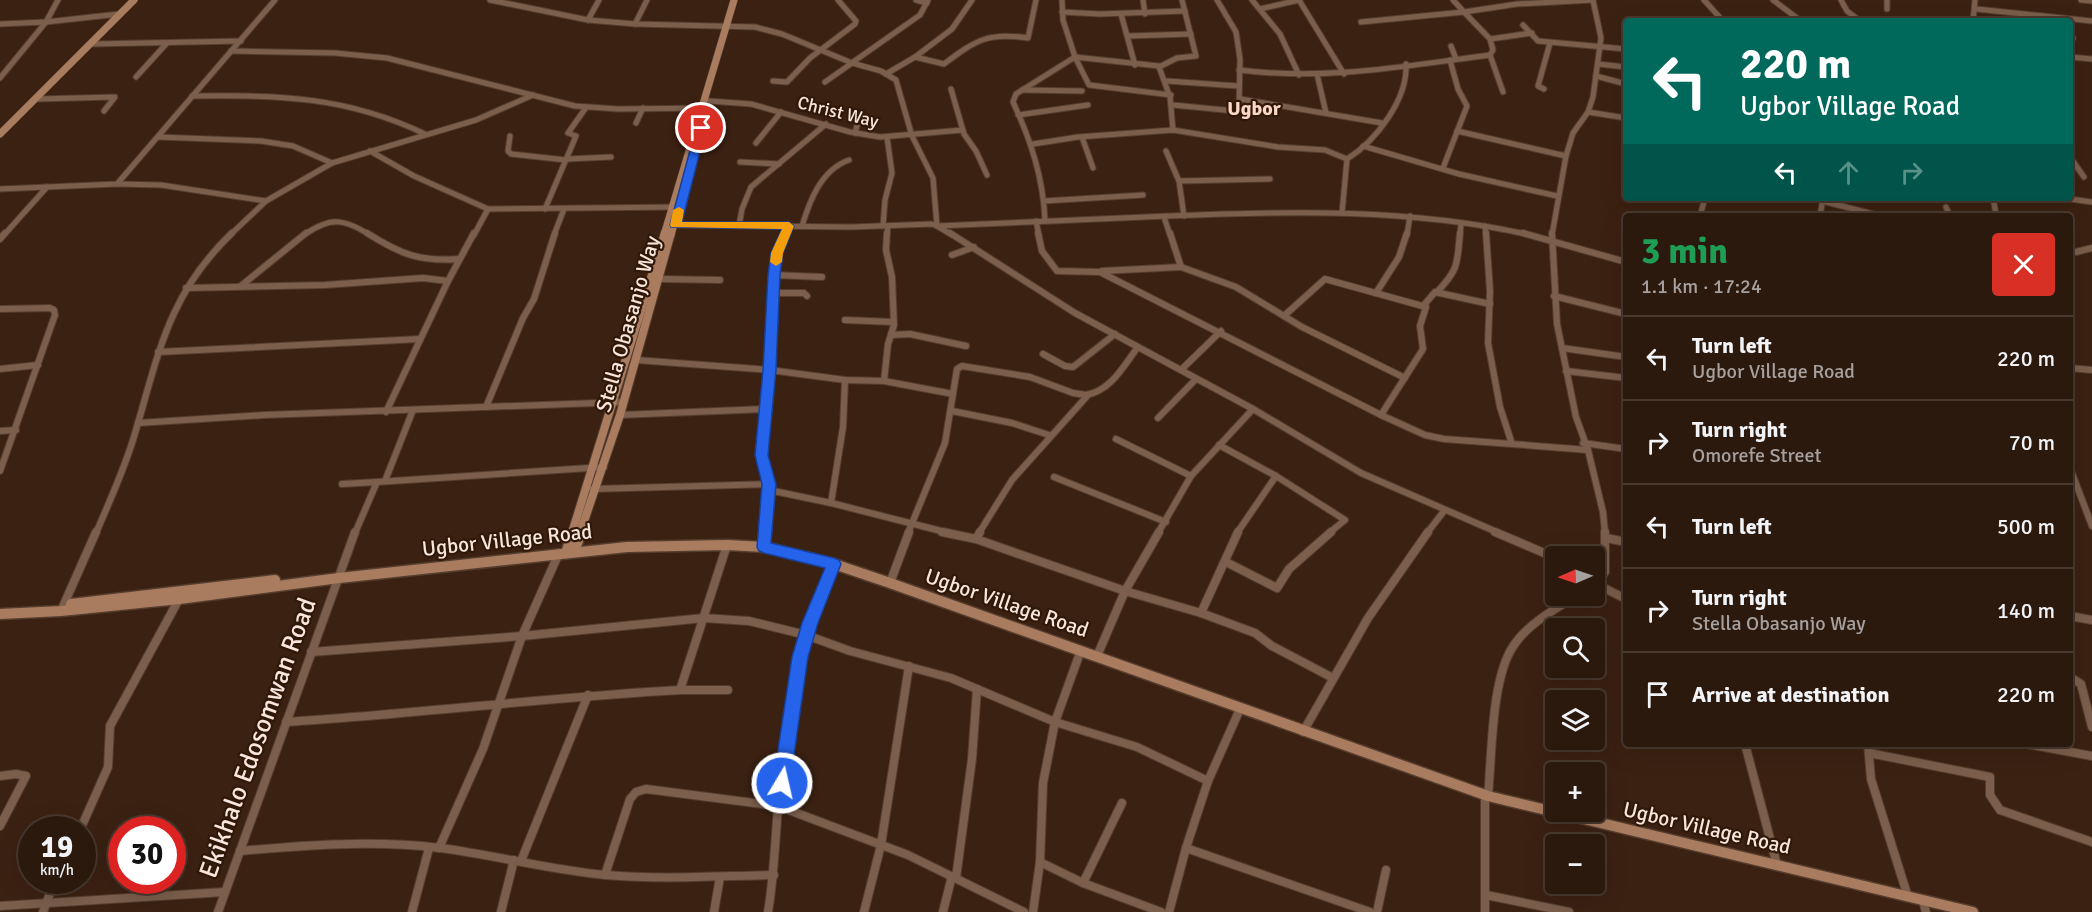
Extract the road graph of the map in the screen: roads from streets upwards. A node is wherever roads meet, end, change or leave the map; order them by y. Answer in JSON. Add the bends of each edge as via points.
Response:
{"nodes":[{"id":1,"x":58,"y":0,"type":"edge"},
{"id":2,"x":134,"y":0,"type":"edge"},
{"id":3,"x":275,"y":0,"type":"edge"},
{"id":4,"x":490,"y":0,"type":"edge"},
{"id":5,"x":599,"y":0,"type":"edge"},
{"id":6,"x":646,"y":0,"type":"edge"},
{"id":7,"x":736,"y":0,"type":"edge"},
{"id":8,"x":838,"y":0,"type":"edge"},
{"id":9,"x":916,"y":0,"type":"edge"},
{"id":10,"x":972,"y":0,"type":"edge"},
{"id":11,"x":1036,"y":0,"type":"edge"},
{"id":12,"x":1062,"y":0,"type":"edge"},
{"id":13,"x":1143,"y":0,"type":"edge"},
{"id":14,"x":1182,"y":0,"type":"edge"},
{"id":15,"x":1217,"y":0,"type":"edge"},
{"id":16,"x":1252,"y":0,"type":"edge"},
{"id":17,"x":1299,"y":0,"type":"edge"},
{"id":18,"x":1453,"y":0,"type":"edge"},
{"id":19,"x":1593,"y":0,"type":"edge"},
{"id":20,"x":1704,"y":0,"type":"edge"},
{"id":21,"x":1773,"y":0,"type":"edge"},
{"id":22,"x":1841,"y":0,"type":"edge"},
{"id":23,"x":1887,"y":0,"type":"edge"},
{"id":24,"x":1975,"y":0,"type":"edge"},
{"id":25,"x":2081,"y":0,"type":"edge"},
{"id":26,"x":928,"y":1,"type":"edge"},
{"id":27,"x":2092,"y":1,"type":"edge"},
{"id":28,"x":1260,"y":9,"type":"junction"},
{"id":29,"x":1887,"y":9,"type":"dead end"},
{"id":30,"x":1976,"y":9,"type":"junction"},
{"id":31,"x":1185,"y":11,"type":"junction"},
{"id":32,"x":1062,"y":12,"type":"junction"},
{"id":33,"x":1464,"y":12,"type":"junction"},
{"id":34,"x":119,"y":14,"type":"junction"},
{"id":35,"x":1121,"y":14,"type":"junction"},
{"id":36,"x":1145,"y":14,"type":"junction"},
{"id":37,"x":1720,"y":18,"type":"edge"},
{"id":38,"x":1797,"y":18,"type":"edge"},
{"id":39,"x":1856,"y":18,"type":"edge"},
{"id":40,"x":1974,"y":18,"type":"edge"},
{"id":41,"x":2063,"y":18,"type":"edge"},
{"id":42,"x":2073,"y":19,"type":"edge"},
{"id":43,"x":588,"y":20,"type":"junction"},
{"id":44,"x":2092,"y":21,"type":"edge"},
{"id":45,"x":46,"y":22,"type":"junction"},
{"id":46,"x":1361,"y":22,"type":"dead end"},
{"id":47,"x":0,"y":24,"type":"edge"},
{"id":48,"x":635,"y":24,"type":"junction"},
{"id":49,"x":729,"y":25,"type":"junction"},
{"id":50,"x":1523,"y":25,"type":"dead end"},
{"id":51,"x":1191,"y":33,"type":"junction"},
{"id":52,"x":1532,"y":33,"type":"junction"},
{"id":53,"x":1128,"y":36,"type":"junction"},
{"id":54,"x":1490,"y":39,"type":"junction"},
{"id":55,"x":241,"y":41,"type":"junction"},
{"id":56,"x":167,"y":43,"type":"junction"},
{"id":57,"x":1550,"y":43,"type":"junction"},
{"id":58,"x":92,"y":44,"type":"junction"},
{"id":59,"x":1451,"y":46,"type":"dead end"},
{"id":60,"x":1600,"y":48,"type":"junction"},
{"id":61,"x":1623,"y":49,"type":"edge"},
{"id":62,"x":820,"y":50,"type":"junction"},
{"id":63,"x":231,"y":51,"type":"junction"},
{"id":64,"x":1490,"y":55,"type":"junction"},
{"id":65,"x":915,"y":57,"type":"junction"},
{"id":66,"x":1075,"y":57,"type":"junction"},
{"id":67,"x":2073,"y":57,"type":"edge"},
{"id":68,"x":1453,"y":59,"type":"junction"},
{"id":69,"x":2092,"y":59,"type":"edge"},
{"id":70,"x":853,"y":62,"type":"junction"},
{"id":71,"x":1406,"y":64,"type":"junction"},
{"id":72,"x":1598,"y":64,"type":"junction"},
{"id":73,"x":1135,"y":65,"type":"junction"},
{"id":74,"x":1159,"y":66,"type":"junction"},
{"id":75,"x":1623,"y":67,"type":"edge"},
{"id":76,"x":1239,"y":70,"type":"junction"},
{"id":77,"x":886,"y":74,"type":"junction"},
{"id":78,"x":1317,"y":74,"type":"junction"},
{"id":79,"x":1344,"y":74,"type":"junction"},
{"id":80,"x":1299,"y":75,"type":"junction"},
{"id":81,"x":136,"y":76,"type":"dead end"},
{"id":82,"x":1596,"y":76,"type":"junction"},
{"id":83,"x":0,"y":78,"type":"edge"},
{"id":84,"x":773,"y":81,"type":"dead end"},
{"id":85,"x":1167,"y":81,"type":"junction"},
{"id":86,"x":825,"y":82,"type":"dead end"},
{"id":87,"x":1623,"y":83,"type":"edge"},
{"id":88,"x":1238,"y":86,"type":"junction"},
{"id":89,"x":951,"y":89,"type":"dead end"},
{"id":90,"x":1544,"y":89,"type":"dead end"},
{"id":91,"x":45,"y":90,"type":"junction"},
{"id":92,"x":1022,"y":90,"type":"junction"},
{"id":93,"x":1082,"y":91,"type":"dead end"},
{"id":94,"x":1503,"y":92,"type":"dead end"},
{"id":95,"x":533,"y":95,"type":"junction"},
{"id":96,"x":1171,"y":95,"type":"junction"},
{"id":97,"x":192,"y":96,"type":"junction"},
{"id":98,"x":38,"y":99,"type":"junction"},
{"id":99,"x":1240,"y":99,"type":"junction"},
{"id":100,"x":1088,"y":105,"type":"dead end"},
{"id":101,"x":1173,"y":105,"type":"junction"},
{"id":102,"x":705,"y":106,"type":"junction"},
{"id":103,"x":643,"y":108,"type":"junction"},
{"id":104,"x":585,"y":109,"type":"junction"},
{"id":105,"x":104,"y":111,"type":"dead end"},
{"id":106,"x":781,"y":112,"type":"junction"},
{"id":107,"x":1587,"y":112,"type":"junction"},
{"id":108,"x":1326,"y":113,"type":"junction"},
{"id":109,"x":1018,"y":115,"type":"junction"},
{"id":110,"x":859,"y":118,"type":"dead end"},
{"id":111,"x":1623,"y":118,"type":"edge"},
{"id":112,"x":636,"y":123,"type":"dead end"},
{"id":113,"x":1382,"y":123,"type":"junction"},
{"id":114,"x":826,"y":124,"type":"junction"},
{"id":115,"x":963,"y":130,"type":"junction"},
{"id":116,"x":1173,"y":130,"type":"junction"},
{"id":117,"x":1457,"y":131,"type":"junction"},
{"id":118,"x":855,"y":133,"type":"junction"},
{"id":119,"x":425,"y":134,"type":"junction"},
{"id":120,"x":0,"y":136,"type":"edge"},
{"id":121,"x":510,"y":136,"type":"dead end"},
{"id":122,"x":912,"y":136,"type":"junction"},
{"id":123,"x":1082,"y":136,"type":"junction"},
{"id":124,"x":158,"y":137,"type":"junction"},
{"id":125,"x":887,"y":137,"type":"junction"},
{"id":126,"x":756,"y":142,"type":"dead end"},
{"id":127,"x":1033,"y":144,"type":"junction"},
{"id":128,"x":1363,"y":146,"type":"junction"},
{"id":129,"x":369,"y":151,"type":"junction"},
{"id":130,"x":1166,"y":151,"type":"dead end"},
{"id":131,"x":1566,"y":156,"type":"junction"},
{"id":132,"x":610,"y":158,"type":"dead end"},
{"id":133,"x":1347,"y":159,"type":"junction"},
{"id":134,"x":566,"y":160,"type":"junction"},
{"id":135,"x":849,"y":160,"type":"dead end"},
{"id":136,"x":2073,"y":161,"type":"edge"},
{"id":137,"x":740,"y":162,"type":"dead end"},
{"id":138,"x":332,"y":163,"type":"junction"},
{"id":139,"x":782,"y":163,"type":"junction"},
{"id":140,"x":1093,"y":168,"type":"dead end"},
{"id":141,"x":1443,"y":168,"type":"junction"},
{"id":142,"x":2092,"y":173,"type":"edge"},
{"id":143,"x":987,"y":175,"type":"dead end"},
{"id":144,"x":1270,"y":179,"type":"dead end"},
{"id":145,"x":1179,"y":181,"type":"junction"},
{"id":146,"x":117,"y":184,"type":"junction"},
{"id":147,"x":46,"y":188,"type":"junction"},
{"id":148,"x":0,"y":189,"type":"edge"},
{"id":149,"x":1143,"y":195,"type":"dead end"},
{"id":150,"x":1557,"y":196,"type":"junction"},
{"id":151,"x":2073,"y":199,"type":"edge"},
{"id":152,"x":266,"y":201,"type":"junction"},
{"id":153,"x":1044,"y":201,"type":"junction"},
{"id":154,"x":1826,"y":201,"type":"edge"},
{"id":155,"x":2092,"y":202,"type":"edge"},
{"id":156,"x":676,"y":207,"type":"junction"},
{"id":157,"x":1946,"y":207,"type":"dead end"},
{"id":158,"x":564,"y":208,"type":"junction"},
{"id":159,"x":488,"y":209,"type":"junction"},
{"id":160,"x":545,"y":209,"type":"junction"},
{"id":161,"x":1342,"y":213,"type":"junction"},
{"id":162,"x":1870,"y":213,"type":"edge"},
{"id":163,"x":1949,"y":213,"type":"edge"},
{"id":164,"x":1184,"y":216,"type":"junction"},
{"id":165,"x":1410,"y":216,"type":"junction"},
{"id":166,"x":1164,"y":217,"type":"junction"},
{"id":167,"x":1045,"y":220,"type":"junction"},
{"id":168,"x":1036,"y":221,"type":"junction"},
{"id":169,"x":1461,"y":224,"type":"junction"},
{"id":170,"x":675,"y":225,"type":"junction"},
{"id":171,"x":740,"y":226,"type":"junction"},
{"id":172,"x":789,"y":226,"type":"junction"},
{"id":173,"x":802,"y":226,"type":"junction"},
{"id":174,"x":885,"y":226,"type":"junction"},
{"id":175,"x":937,"y":226,"type":"junction"},
{"id":176,"x":1485,"y":226,"type":"junction"},
{"id":177,"x":0,"y":239,"type":"edge"},
{"id":178,"x":1552,"y":240,"type":"junction"},
{"id":179,"x":974,"y":248,"type":"junction"},
{"id":180,"x":2092,"y":248,"type":"edge"},
{"id":181,"x":2076,"y":252,"type":"dead end"},
{"id":182,"x":952,"y":255,"type":"dead end"},
{"id":183,"x":459,"y":259,"type":"junction"},
{"id":184,"x":1623,"y":261,"type":"edge"},
{"id":185,"x":1181,"y":267,"type":"junction"},
{"id":186,"x":1100,"y":272,"type":"junction"},
{"id":187,"x":774,"y":275,"type":"junction"},
{"id":188,"x":822,"y":277,"type":"dead end"},
{"id":189,"x":660,"y":279,"type":"junction"},
{"id":190,"x":448,"y":280,"type":"junction"},
{"id":191,"x":720,"y":280,"type":"dead end"},
{"id":192,"x":242,"y":285,"type":"junction"},
{"id":193,"x":186,"y":288,"type":"junction"},
{"id":194,"x":1437,"y":292,"type":"junction"},
{"id":195,"x":774,"y":293,"type":"junction"},
{"id":196,"x":1376,"y":293,"type":"junction"},
{"id":197,"x":807,"y":296,"type":"dead end"},
{"id":198,"x":1554,"y":296,"type":"junction"},
{"id":199,"x":1490,"y":304,"type":"junction"},
{"id":200,"x":1424,"y":306,"type":"junction"},
{"id":201,"x":0,"y":309,"type":"edge"},
{"id":202,"x":1623,"y":313,"type":"edge"},
{"id":203,"x":1285,"y":315,"type":"junction"},
{"id":204,"x":845,"y":320,"type":"dead end"},
{"id":205,"x":893,"y":322,"type":"junction"},
{"id":206,"x":1221,"y":332,"type":"junction"},
{"id":207,"x":1115,"y":334,"type":"junction"},
{"id":208,"x":891,"y":335,"type":"junction"},
{"id":209,"x":420,"y":339,"type":"junction"},
{"id":210,"x":966,"y":346,"type":"dead end"},
{"id":211,"x":1138,"y":347,"type":"junction"},
{"id":212,"x":1562,"y":348,"type":"junction"},
{"id":213,"x":158,"y":352,"type":"junction"},
{"id":214,"x":1043,"y":354,"type":"dead end"},
{"id":215,"x":1623,"y":357,"type":"edge"},
{"id":216,"x":636,"y":360,"type":"junction"},
{"id":217,"x":38,"y":365,"type":"junction"},
{"id":218,"x":2073,"y":368,"type":"edge"},
{"id":219,"x":0,"y":369,"type":"edge"},
{"id":220,"x":770,"y":370,"type":"junction"},
{"id":221,"x":1180,"y":370,"type":"junction"},
{"id":222,"x":2092,"y":370,"type":"edge"},
{"id":223,"x":1566,"y":371,"type":"junction"},
{"id":224,"x":1405,"y":378,"type":"junction"},
{"id":225,"x":1623,"y":378,"type":"edge"},
{"id":226,"x":1196,"y":379,"type":"junction"},
{"id":227,"x":845,"y":380,"type":"junction"},
{"id":228,"x":884,"y":381,"type":"junction"},
{"id":229,"x":953,"y":394,"type":"junction"},
{"id":230,"x":1088,"y":395,"type":"junction"},
{"id":231,"x":619,"y":402,"type":"junction"},
{"id":232,"x":486,"y":407,"type":"junction"},
{"id":233,"x":767,"y":409,"type":"junction"},
{"id":234,"x":1253,"y":409,"type":"junction"},
{"id":235,"x":413,"y":410,"type":"junction"},
{"id":236,"x":952,"y":411,"type":"junction"},
{"id":237,"x":386,"y":412,"type":"junction"},
{"id":238,"x":620,"y":415,"type":"junction"},
{"id":239,"x":1381,"y":415,"type":"junction"},
{"id":240,"x":1158,"y":418,"type":"dead end"},
{"id":241,"x":138,"y":423,"type":"junction"},
{"id":242,"x":15,"y":430,"type":"junction"},
{"id":243,"x":0,"y":431,"type":"edge"},
{"id":244,"x":1049,"y":435,"type":"junction"},
{"id":245,"x":1116,"y":439,"type":"dead end"},
{"id":246,"x":1583,"y":443,"type":"junction"},
{"id":247,"x":1512,"y":444,"type":"junction"},
{"id":248,"x":1219,"y":445,"type":"junction"},
{"id":249,"x":1623,"y":449,"type":"edge"},
{"id":250,"x":1587,"y":450,"type":"junction"},
{"id":251,"x":594,"y":467,"type":"junction"},
{"id":252,"x":604,"y":467,"type":"junction"},
{"id":253,"x":0,"y":471,"type":"edge"},
{"id":254,"x":1191,"y":476,"type":"junction"},
{"id":255,"x":1276,"y":476,"type":"junction"},
{"id":256,"x":2073,"y":476,"type":"edge"},
{"id":257,"x":1054,"y":477,"type":"dead end"},
{"id":258,"x":381,"y":481,"type":"junction"},
{"id":259,"x":342,"y":484,"type":"dead end"},
{"id":260,"x":769,"y":487,"type":"junction"},
{"id":261,"x":596,"y":489,"type":"junction"},
{"id":262,"x":587,"y":490,"type":"junction"},
{"id":263,"x":831,"y":503,"type":"junction"},
{"id":264,"x":1444,"y":511,"type":"junction"},
{"id":265,"x":1166,"y":522,"type":"junction"},
{"id":266,"x":910,"y":525,"type":"junction"},
{"id":267,"x":2092,"y":526,"type":"edge"},
{"id":268,"x":1606,"y":538,"type":"junction"},
{"id":269,"x":976,"y":539,"type":"junction"},
{"id":270,"x":1623,"y":541,"type":"edge"},
{"id":271,"x":727,"y":545,"type":"junction"},
{"id":272,"x":764,"y":547,"type":"junction"},
{"id":273,"x":567,"y":551,"type":"junction"},
{"id":274,"x":1545,"y":553,"type":"edge"},
{"id":275,"x":1226,"y":562,"type":"junction"},
{"id":276,"x":834,"y":564,"type":"junction"},
{"id":277,"x":1605,"y":572,"type":"edge"},
{"id":278,"x":340,"y":575,"type":"junction"},
{"id":279,"x":890,"y":583,"type":"junction"},
{"id":280,"x":1605,"y":589,"type":"edge"},
{"id":281,"x":1125,"y":591,"type":"junction"},
{"id":282,"x":1623,"y":598,"type":"edge"},
{"id":283,"x":179,"y":599,"type":"junction"},
{"id":284,"x":1562,"y":606,"type":"edge"},
{"id":285,"x":0,"y":608,"type":"edge"},
{"id":286,"x":63,"y":608,"type":"junction"},
{"id":287,"x":1201,"y":613,"type":"junction"},
{"id":288,"x":0,"y":614,"type":"edge"},
{"id":289,"x":2073,"y":617,"type":"edge"},
{"id":290,"x":704,"y":618,"type":"junction"},
{"id":291,"x":2092,"y":620,"type":"edge"},
{"id":292,"x":806,"y":635,"type":"junction"},
{"id":293,"x":522,"y":636,"type":"junction"},
{"id":294,"x":1081,"y":650,"type":"junction"},
{"id":295,"x":311,"y":652,"type":"junction"},
{"id":296,"x":1097,"y":656,"type":"junction"},
{"id":297,"x":909,"y":666,"type":"junction"},
{"id":298,"x":1333,"y":678,"type":"junction"},
{"id":299,"x":2073,"y":679,"type":"edge"},
{"id":300,"x":977,"y":689,"type":"junction"},
{"id":301,"x":680,"y":690,"type":"junction"},
{"id":302,"x":728,"y":690,"type":"dead end"},
{"id":303,"x":588,"y":695,"type":"junction"},
{"id":304,"x":498,"y":705,"type":"junction"},
{"id":305,"x":1240,"y":709,"type":"junction"},
{"id":306,"x":286,"y":722,"type":"junction"},
{"id":307,"x":1054,"y":722,"type":"junction"},
{"id":308,"x":2092,"y":727,"type":"edge"},
{"id":309,"x":1303,"y":732,"type":"junction"},
{"id":310,"x":1746,"y":747,"type":"edge"},
{"id":311,"x":2043,"y":747,"type":"edge"},
{"id":312,"x":1869,"y":749,"type":"edge"},
{"id":313,"x":2092,"y":756,"type":"edge"},
{"id":314,"x":0,"y":776,"type":"edge"},
{"id":315,"x":1208,"y":781,"type":"junction"},
{"id":316,"x":1486,"y":796,"type":"junction"},
{"id":317,"x":1122,"y":803,"type":"dead end"},
{"id":318,"x":778,"y":806,"type":"junction"},
{"id":319,"x":86,"y":816,"type":"edge"},
{"id":320,"x":0,"y":826,"type":"edge"},
{"id":321,"x":2092,"y":842,"type":"edge"},
{"id":322,"x":881,"y":845,"type":"junction"},
{"id":323,"x":434,"y":848,"type":"junction"},
{"id":324,"x":1186,"y":848,"type":"junction"},
{"id":325,"x":240,"y":851,"type":"junction"},
{"id":326,"x":518,"y":860,"type":"junction"},
{"id":327,"x":1040,"y":862,"type":"junction"},
{"id":328,"x":1778,"y":865,"type":"junction"},
{"id":329,"x":1386,"y":870,"type":"dead end"},
{"id":330,"x":605,"y":874,"type":"junction"},
{"id":331,"x":774,"y":875,"type":"junction"},
{"id":332,"x":720,"y":877,"type":"junction"},
{"id":333,"x":954,"y":877,"type":"junction"},
{"id":334,"x":1083,"y":884,"type":"junction"},
{"id":335,"x":224,"y":892,"type":"junction"},
{"id":336,"x":1486,"y":895,"type":"junction"},
{"id":337,"x":1908,"y":897,"type":"junction"},
{"id":338,"x":0,"y":906,"type":"edge"},
{"id":339,"x":1925,"y":907,"type":"edge"},
{"id":340,"x":45,"y":908,"type":"edge"},
{"id":341,"x":1353,"y":909,"type":"edge"},
{"id":342,"x":218,"y":912,"type":"edge"},
{"id":343,"x":412,"y":912,"type":"edge"},
{"id":344,"x":501,"y":912,"type":"edge"},
{"id":345,"x":714,"y":912,"type":"edge"},
{"id":346,"x":768,"y":912,"type":"edge"},
{"id":347,"x":864,"y":912,"type":"edge"},
{"id":348,"x":942,"y":912,"type":"edge"},
{"id":349,"x":1024,"y":912,"type":"edge"},
{"id":350,"x":1033,"y":912,"type":"edge"},
{"id":351,"x":1161,"y":912,"type":"edge"},
{"id":352,"x":1169,"y":912,"type":"edge"},
{"id":353,"x":1370,"y":912,"type":"edge"},
{"id":354,"x":1377,"y":912,"type":"edge"},
{"id":355,"x":1485,"y":912,"type":"edge"},
{"id":356,"x":1569,"y":912,"type":"edge"},
{"id":357,"x":1973,"y":912,"type":"edge"}],
"edges":[{"from":1,"to":45,"type":"street"},
{"from":2,"to":34,"type":"street"},
{"from":3,"to":55,"type":"street"},
{"from":4,"to":43,"type":"street"},
{"from":5,"to":43,"type":"street"},
{"from":6,"to":48,"type":"street"},
{"from":7,"to":49,"type":"street"},
{"from":8,"to":62,"type":"street","via":[[856,21]]},
{"from":9,"to":26,"type":"street"},
{"from":10,"to":65,"type":"street","via":[[955,26]]},
{"from":11,"to":65,"type":"street","via":[[1028,38],[988,36],[944,64]]},
{"from":12,"to":32,"type":"street"},
{"from":13,"to":36,"type":"street"},
{"from":14,"to":31,"type":"street"},
{"from":15,"to":76,"type":"street","via":[[1236,32]]},
{"from":16,"to":28,"type":"street"},
{"from":17,"to":28,"type":"street"},
{"from":17,"to":79,"type":"street"},
{"from":18,"to":33,"type":"street"},
{"from":19,"to":33,"type":"street","via":[[1517,4]]},
{"from":19,"to":60,"type":"street"},
{"from":20,"to":37,"type":"street"},
{"from":21,"to":38,"type":"street"},
{"from":22,"to":39,"type":"street"},
{"from":23,"to":29,"type":"street"},
{"from":24,"to":30,"type":"street"},
{"from":25,"to":27,"type":"street"},
{"from":26,"to":70,"type":"street","via":[[920,15]]},
{"from":28,"to":80,"type":"street","via":[[1289,50]]},
{"from":30,"to":40,"type":"street"},
{"from":30,"to":41,"type":"street"},
{"from":31,"to":36,"type":"street"},
{"from":31,"to":51,"type":"street"},
{"from":32,"to":35,"type":"street"},
{"from":32,"to":66,"type":"street"},
{"from":33,"to":46,"type":"street"},
{"from":33,"to":54,"type":"street"},
{"from":34,"to":45,"type":"street"},
{"from":34,"to":58,"type":"street"},
{"from":35,"to":36,"type":"street"},
{"from":35,"to":53,"type":"street"},
{"from":42,"to":44,"type":"street"},
{"from":43,"to":48,"type":"street"},
{"from":45,"to":47,"type":"street"},
{"from":45,"to":83,"type":"street"},
{"from":48,"to":49,"type":"street"},
{"from":49,"to":62,"type":"street","via":[[783,34]]},
{"from":49,"to":102,"type":"street"},
{"from":50,"to":52,"type":"street"},
{"from":51,"to":53,"type":"street"},
{"from":51,"to":74,"type":"street","via":[[1196,56],[1177,58]]},
{"from":52,"to":54,"type":"street"},
{"from":52,"to":57,"type":"street","via":[[1538,41]]},
{"from":53,"to":73,"type":"street"},
{"from":54,"to":64,"type":"street"},
{"from":55,"to":56,"type":"street"},
{"from":55,"to":63,"type":"street"},
{"from":56,"to":58,"type":"street"},
{"from":56,"to":81,"type":"street"},
{"from":57,"to":60,"type":"street"},
{"from":57,"to":90,"type":"street","via":[[1538,86]]},
{"from":58,"to":91,"type":"street"},
{"from":59,"to":68,"type":"street"},
{"from":60,"to":61,"type":"street"},
{"from":60,"to":72,"type":"street"},
{"from":62,"to":70,"type":"street"},
{"from":62,"to":84,"type":"street","via":[[787,82]]},
{"from":63,"to":95,"type":"street","name":"Christ Way","via":[[335,52],[387,58]]},
{"from":63,"to":97,"type":"street"},
{"from":64,"to":68,"type":"street"},
{"from":64,"to":94,"type":"street"},
{"from":65,"to":77,"type":"street"},
{"from":66,"to":73,"type":"street"},
{"from":66,"to":92,"type":"street"},
{"from":66,"to":96,"type":"street","via":[[1089,85]]},
{"from":67,"to":69,"type":"street"},
{"from":68,"to":71,"type":"street"},
{"from":68,"to":117,"type":"street","via":[[1458,88],[1467,106]]},
{"from":70,"to":77,"type":"street"},
{"from":70,"to":86,"type":"street"},
{"from":71,"to":79,"type":"street"},
{"from":71,"to":113,"type":"street","via":[[1406,87]]},
{"from":72,"to":75,"type":"street"},
{"from":72,"to":82,"type":"street"},
{"from":73,"to":74,"type":"street"},
{"from":74,"to":85,"type":"street"},
{"from":76,"to":80,"type":"street"},
{"from":76,"to":88,"type":"street"},
{"from":77,"to":122,"type":"street","via":[[900,88]]},
{"from":78,"to":79,"type":"street"},
{"from":78,"to":80,"type":"street"},
{"from":78,"to":108,"type":"street"},
{"from":82,"to":87,"type":"street"},
{"from":82,"to":107,"type":"street"},
{"from":85,"to":88,"type":"street"},
{"from":85,"to":96,"type":"street"},
{"from":88,"to":99,"type":"street"},
{"from":89,"to":115,"type":"street"},
{"from":91,"to":98,"type":"street"},
{"from":91,"to":120,"type":"street"},
{"from":92,"to":93,"type":"street"},
{"from":92,"to":109,"type":"street","via":[[1013,98]]},
{"from":95,"to":104,"type":"street","name":"Christ Way"},
{"from":95,"to":119,"type":"street","via":[[476,120]]},
{"from":96,"to":101,"type":"street"},
{"from":97,"to":119,"type":"street","via":[[258,95],[345,103],[402,121]]},
{"from":97,"to":124,"type":"street"},
{"from":98,"to":105,"type":"street","via":[[115,97]]},
{"from":98,"to":120,"type":"street"},
{"from":99,"to":101,"type":"street","via":[[1235,111]]},
{"from":99,"to":108,"type":"street"},
{"from":100,"to":109,"type":"street"},
{"from":101,"to":116,"type":"street"},
{"from":102,"to":103,"type":"street","name":"Christ Way"},
{"from":102,"to":106,"type":"street","name":"Christ Way","via":[[751,104]]},
{"from":102,"to":156,"type":"street"},
{"from":103,"to":104,"type":"street","name":"Christ Way"},
{"from":103,"to":112,"type":"street"},
{"from":104,"to":134,"type":"street","via":[[568,133],[576,136]]},
{"from":106,"to":114,"type":"street","name":"Christ Way"},
{"from":106,"to":126,"type":"street"},
{"from":107,"to":111,"type":"street"},
{"from":107,"to":131,"type":"street","via":[[1573,133]]},
{"from":108,"to":113,"type":"street"},
{"from":109,"to":127,"type":"street"},
{"from":110,"to":118,"type":"street"},
{"from":113,"to":128,"type":"street"},
{"from":114,"to":118,"type":"street","name":"Christ Way"},
{"from":114,"to":139,"type":"street"},
{"from":115,"to":122,"type":"street","name":"Christ Way"},
{"from":115,"to":143,"type":"street"},
{"from":116,"to":123,"type":"street"},
{"from":116,"to":133,"type":"street","via":[[1278,147],[1326,150]]},
{"from":117,"to":131,"type":"street"},
{"from":117,"to":141,"type":"street"},
{"from":118,"to":125,"type":"street","name":"Christ Way"},
{"from":119,"to":129,"type":"street"},
{"from":121,"to":134,"type":"street","via":[[511,154]]},
{"from":122,"to":125,"type":"street","name":"Christ Way"},
{"from":122,"to":175,"type":"street","via":[[933,178]]},
{"from":123,"to":127,"type":"street"},
{"from":123,"to":140,"type":"street"},
{"from":124,"to":138,"type":"street","via":[[261,141],[293,146]]},
{"from":124,"to":146,"type":"street"},
{"from":125,"to":174,"type":"street","via":[[892,173],[885,200]]},
{"from":127,"to":153,"type":"street"},
{"from":128,"to":133,"type":"street"},
{"from":128,"to":141,"type":"street"},
{"from":129,"to":138,"type":"street"},
{"from":129,"to":159,"type":"street"},
{"from":130,"to":145,"type":"street"},
{"from":131,"to":150,"type":"street"},
{"from":132,"to":134,"type":"street"},
{"from":133,"to":161,"type":"street"},
{"from":134,"to":160,"type":"street"},
{"from":135,"to":173,"type":"street","via":[[835,165],[827,175]]},
{"from":136,"to":142,"type":"street","via":[[2083,175]]},
{"from":137,"to":139,"type":"street"},
{"from":138,"to":152,"type":"street"},
{"from":139,"to":171,"type":"street","via":[[751,187]]},
{"from":141,"to":150,"type":"street"},
{"from":144,"to":145,"type":"street"},
{"from":145,"to":164,"type":"street"},
{"from":146,"to":147,"type":"street"},
{"from":146,"to":152,"type":"street","via":[[160,185]]},
{"from":147,"to":148,"type":"street"},
{"from":147,"to":177,"type":"street"},
{"from":149,"to":153,"type":"street"},
{"from":150,"to":178,"type":"street"},
{"from":151,"to":155,"type":"street"},
{"from":152,"to":193,"type":"street","via":[[221,244]]},
{"from":153,"to":167,"type":"street"},
{"from":154,"to":162,"type":"street"},
{"from":156,"to":158,"type":"street"},
{"from":156,"to":170,"type":"street","name":"Stella Obasanjo Way"},
{"from":156,"to":231,"type":"street"},
{"from":157,"to":163,"type":"street"},
{"from":158,"to":160,"type":"street"},
{"from":158,"to":232,"type":"street","via":[[534,300]]},
{"from":159,"to":160,"type":"street"},
{"from":159,"to":183,"type":"street"},
{"from":161,"to":164,"type":"street"},
{"from":161,"to":165,"type":"street"},
{"from":164,"to":166,"type":"street"},
{"from":165,"to":169,"type":"street"},
{"from":165,"to":196,"type":"street","via":[[1408,238]]},
{"from":166,"to":167,"type":"street"},
{"from":166,"to":185,"type":"street"},
{"from":167,"to":168,"type":"street"},
{"from":168,"to":175,"type":"street"},
{"from":168,"to":186,"type":"street","via":[[1042,251],[1057,270]]},
{"from":169,"to":176,"type":"street"},
{"from":169,"to":194,"type":"street","via":[[1457,267]]},
{"from":170,"to":171,"type":"street"},
{"from":170,"to":189,"type":"street","name":"Stella Obasanjo Way"},
{"from":171,"to":172,"type":"street"},
{"from":172,"to":173,"type":"street"},
{"from":172,"to":187,"type":"street","via":[[777,253]]},
{"from":173,"to":174,"type":"street"},
{"from":174,"to":175,"type":"street"},
{"from":174,"to":205,"type":"street"},
{"from":175,"to":179,"type":"street"},
{"from":176,"to":178,"type":"street"},
{"from":176,"to":199,"type":"street"},
{"from":178,"to":184,"type":"street"},
{"from":178,"to":198,"type":"street"},
{"from":179,"to":182,"type":"street"},
{"from":179,"to":207,"type":"street","via":[[1043,294]]},
{"from":180,"to":181,"type":"street"},
{"from":183,"to":190,"type":"street"},
{"from":183,"to":192,"type":"street","via":[[409,257],[346,222],[330,221],[317,226]]},
{"from":185,"to":186,"type":"street"},
{"from":185,"to":203,"type":"street","via":[[1236,287]]},
{"from":186,"to":206,"type":"street"},
{"from":187,"to":188,"type":"street"},
{"from":187,"to":195,"type":"street"},
{"from":189,"to":191,"type":"street"},
{"from":189,"to":216,"type":"street","name":"Stella Obasanjo Way"},
{"from":190,"to":192,"type":"street"},
{"from":190,"to":209,"type":"street"},
{"from":192,"to":193,"type":"street"},
{"from":193,"to":213,"type":"street"},
{"from":194,"to":199,"type":"street"},
{"from":194,"to":200,"type":"street"},
{"from":195,"to":197,"type":"street"},
{"from":195,"to":220,"type":"street"},
{"from":196,"to":200,"type":"street"},
{"from":196,"to":203,"type":"street","via":[[1325,279]]},
{"from":198,"to":202,"type":"street"},
{"from":198,"to":212,"type":"street"},
{"from":199,"to":247,"type":"street","via":[[1488,343],[1500,408]]},
{"from":200,"to":224,"type":"street","via":[[1420,326],[1423,349]]},
{"from":201,"to":217,"type":"street","via":[[54,310]]},
{"from":203,"to":224,"type":"street"},
{"from":204,"to":205,"type":"street"},
{"from":205,"to":208,"type":"street"},
{"from":206,"to":221,"type":"street"},
{"from":206,"to":239,"type":"street"},
{"from":207,"to":211,"type":"street"},
{"from":207,"to":214,"type":"street","via":[[1073,367]]},
{"from":208,"to":210,"type":"street","via":[[910,334]]},
{"from":208,"to":228,"type":"street"},
{"from":209,"to":213,"type":"street"},
{"from":209,"to":237,"type":"street"},
{"from":211,"to":221,"type":"street"},
{"from":211,"to":230,"type":"street","via":[[1108,384]]},
{"from":212,"to":215,"type":"street"},
{"from":212,"to":223,"type":"street"},
{"from":213,"to":241,"type":"street"},
{"from":216,"to":220,"type":"street"},
{"from":216,"to":231,"type":"street","name":"Stella Obasanjo Way"},
{"from":217,"to":219,"type":"street"},
{"from":217,"to":242,"type":"street"},
{"from":218,"to":222,"type":"street"},
{"from":220,"to":227,"type":"street"},
{"from":220,"to":233,"type":"street"},
{"from":221,"to":226,"type":"street"},
{"from":223,"to":225,"type":"street"},
{"from":223,"to":246,"type":"street"},
{"from":224,"to":239,"type":"street"},
{"from":226,"to":234,"type":"street"},
{"from":226,"to":240,"type":"street"},
{"from":227,"to":228,"type":"street"},
{"from":227,"to":263,"type":"street","via":[[843,427]]},
{"from":228,"to":229,"type":"street"},
{"from":229,"to":230,"type":"street","via":[[957,369],[962,366],[1041,379]]},
{"from":229,"to":236,"type":"street"},
{"from":230,"to":244,"type":"street"},
{"from":231,"to":232,"type":"street"},
{"from":231,"to":238,"type":"street","name":"Stella Obasanjo Way"},
{"from":231,"to":251,"type":"street"},
{"from":232,"to":235,"type":"street"},
{"from":233,"to":238,"type":"street"},
{"from":233,"to":260,"type":"street","via":[[761,455]]},
{"from":234,"to":248,"type":"street"},
{"from":234,"to":264,"type":"street","via":[[1360,473]]},
{"from":235,"to":237,"type":"street"},
{"from":235,"to":258,"type":"street","name":"Ekikhalo Edosomwan Road"},
{"from":236,"to":244,"type":"street"},
{"from":236,"to":266,"type":"street","via":[[945,443]]},
{"from":237,"to":241,"type":"street"},
{"from":238,"to":252,"type":"street","name":"Stella Obasanjo Way"},
{"from":239,"to":247,"type":"street","via":[[1444,440]]},
{"from":241,"to":286,"type":"street","via":[[108,506]]},
{"from":242,"to":243,"type":"street"},
{"from":242,"to":253,"type":"street"},
{"from":244,"to":269,"type":"street","via":[[1017,471],[989,511]]},
{"from":245,"to":254,"type":"street"},
{"from":246,"to":249,"type":"street"},
{"from":246,"to":250,"type":"street"},
{"from":247,"to":250,"type":"street"},
{"from":248,"to":254,"type":"street"},
{"from":248,"to":255,"type":"street"},
{"from":250,"to":268,"type":"street"},
{"from":251,"to":252,"type":"street"},
{"from":251,"to":258,"type":"street"},
{"from":251,"to":262,"type":"street"},
{"from":252,"to":261,"type":"street","name":"Stella Obasanjo Way"},
{"from":254,"to":265,"type":"street"},
{"from":255,"to":275,"type":"street","via":[[1235,536]]},
{"from":255,"to":275,"type":"street","via":[[1345,520],[1289,569],[1277,588]]},
{"from":256,"to":267,"type":"street"},
{"from":257,"to":265,"type":"street"},
{"from":258,"to":259,"type":"street"},
{"from":258,"to":278,"type":"street","name":"Ekikhalo Edosomwan Road","via":[[360,519]]},
{"from":260,"to":261,"type":"street"},
{"from":260,"to":263,"type":"street"},
{"from":260,"to":272,"type":"street"},
{"from":261,"to":262,"type":"street"},
{"from":261,"to":273,"type":"street","name":"Stella Obasanjo Way"},
{"from":262,"to":273,"type":"street"},
{"from":263,"to":266,"type":"street"},
{"from":264,"to":274,"type":"street"},
{"from":264,"to":298,"type":"street","via":[[1385,591]]},
{"from":265,"to":281,"type":"street"},
{"from":266,"to":269,"type":"street"},
{"from":266,"to":279,"type":"street"},
{"from":268,"to":270,"type":"street"},
{"from":268,"to":277,"type":"street"},
{"from":269,"to":281,"type":"street"},
{"from":271,"to":272,"type":"street","name":"Ugbor Village Road"},
{"from":271,"to":273,"type":"street","name":"Ugbor Village Road"},
{"from":271,"to":290,"type":"street"},
{"from":272,"to":276,"type":"street","name":"Ugbor Village Road"},
{"from":273,"to":278,"type":"street","name":"Ugbor Village Road"},
{"from":273,"to":293,"type":"street"},
{"from":275,"to":287,"type":"street"},
{"from":276,"to":279,"type":"street","name":"Ugbor Village Road"},
{"from":276,"to":292,"type":"street"},
{"from":278,"to":283,"type":"street","name":"Ugbor Village Road"},
{"from":278,"to":286,"type":"street","name":"Ugbor Village Road"},
{"from":278,"to":295,"type":"street","name":"Ekikhalo Edosomwan Road"},
{"from":279,"to":294,"type":"street","name":"Ugbor Village Road"},
{"from":280,"to":282,"type":"street"},
{"from":281,"to":287,"type":"street"},
{"from":281,"to":296,"type":"street"},
{"from":283,"to":286,"type":"street","name":"Ugbor Village Road"},
{"from":283,"to":319,"type":"street","via":[[110,726],[108,767]]},
{"from":284,"to":316,"type":"street","via":[[1512,646],[1497,706]]},
{"from":285,"to":286,"type":"street","name":"Ugbor Village Road"},
{"from":286,"to":288,"type":"street","name":"Ugbor Village Road"},
{"from":287,"to":298,"type":"street","via":[[1255,633]]},
{"from":289,"to":291,"type":"street"},
{"from":290,"to":292,"type":"street","via":[[764,624]]},
{"from":290,"to":293,"type":"street"},
{"from":290,"to":301,"type":"street"},
{"from":292,"to":297,"type":"street"},
{"from":292,"to":318,"type":"street"},
{"from":293,"to":295,"type":"street"},
{"from":293,"to":304,"type":"street"},
{"from":294,"to":296,"type":"street","name":"Ugbor Village Road"},
{"from":294,"to":307,"type":"street"},
{"from":295,"to":306,"type":"street","name":"Ekikhalo Edosomwan Road"},
{"from":296,"to":305,"type":"street","name":"Ugbor Village Road"},
{"from":297,"to":300,"type":"street"},
{"from":297,"to":322,"type":"street"},
{"from":298,"to":309,"type":"street"},
{"from":299,"to":308,"type":"street","via":[[2081,684]]},
{"from":300,"to":307,"type":"street"},
{"from":300,"to":333,"type":"street","via":[[972,759]]},
{"from":301,"to":302,"type":"street"},
{"from":301,"to":303,"type":"street"},
{"from":303,"to":304,"type":"street"},
{"from":303,"to":326,"type":"street"},
{"from":304,"to":306,"type":"street"},
{"from":304,"to":323,"type":"street","via":[[483,749]]},
{"from":305,"to":309,"type":"street","name":"Ugbor Village Road"},
{"from":305,"to":315,"type":"street"},
{"from":306,"to":325,"type":"street","name":"Ekikhalo Edosomwan Road"},
{"from":307,"to":315,"type":"street","via":[[1137,747]]},
{"from":307,"to":327,"type":"street","via":[[1043,783]]},
{"from":309,"to":316,"type":"street","name":"Ugbor Village Road"},
{"from":310,"to":328,"type":"street"},
{"from":311,"to":313,"type":"street"},
{"from":312,"to":321,"type":"street","via":[[1990,777],[1990,799],[2000,810]]},
{"from":312,"to":337,"type":"street","via":[[1870,779]]},
{"from":314,"to":320,"type":"street","via":[[26,776]]},
{"from":315,"to":324,"type":"street"},
{"from":316,"to":328,"type":"street","name":"Ugbor Village Road"},
{"from":316,"to":336,"type":"street"},
{"from":317,"to":334,"type":"street"},
{"from":318,"to":322,"type":"street"},
{"from":318,"to":330,"type":"street","via":[[646,789],[636,792]]},
{"from":318,"to":331,"type":"street"},
{"from":322,"to":333,"type":"street"},
{"from":322,"to":347,"type":"street"},
{"from":323,"to":325,"type":"street","via":[[332,843]]},
{"from":323,"to":326,"type":"street"},
{"from":323,"to":343,"type":"street"},
{"from":324,"to":341,"type":"street"},
{"from":324,"to":352,"type":"street"},
{"from":325,"to":335,"type":"street","name":"Ekikhalo Edosomwan Road"},
{"from":326,"to":330,"type":"street"},
{"from":326,"to":344,"type":"street"},
{"from":327,"to":334,"type":"street"},
{"from":327,"to":350,"type":"street"},
{"from":328,"to":337,"type":"street","name":"Ugbor Village Road"},
{"from":329,"to":354,"type":"street"},
{"from":330,"to":332,"type":"street"},
{"from":331,"to":332,"type":"street"},
{"from":331,"to":346,"type":"street"},
{"from":332,"to":345,"type":"street"},
{"from":333,"to":348,"type":"street"},
{"from":333,"to":349,"type":"street"},
{"from":334,"to":351,"type":"street"},
{"from":335,"to":340,"type":"street"},
{"from":335,"to":342,"type":"street","name":"Ekikhalo Edosomwan Road"},
{"from":336,"to":355,"type":"street"},
{"from":336,"to":356,"type":"street"},
{"from":337,"to":339,"type":"street","name":"Ugbor Village Road"},
{"from":338,"to":340,"type":"street"},
{"from":339,"to":357,"type":"street","name":"Ugbor Village Road"},
{"from":341,"to":353,"type":"street"}]}
